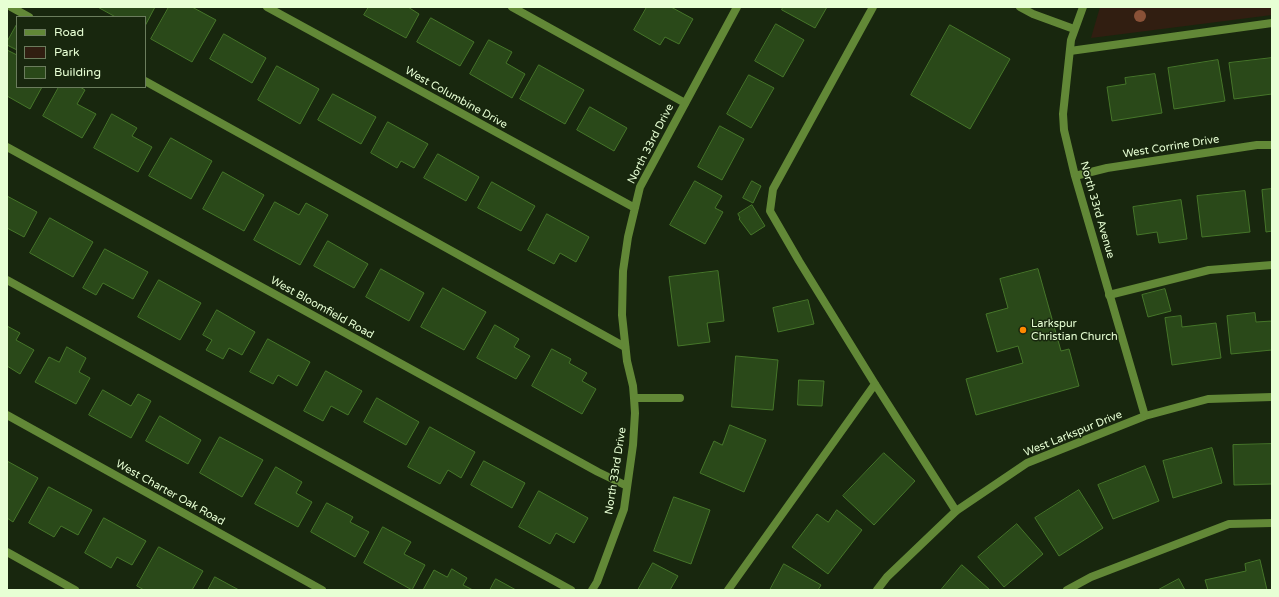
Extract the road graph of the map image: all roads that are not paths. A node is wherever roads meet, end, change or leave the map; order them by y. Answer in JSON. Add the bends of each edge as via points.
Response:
{"nodes":[{"id":1,"x":11,"y":7,"type":"edge"},
{"id":2,"x":267,"y":7,"type":"edge"},
{"id":3,"x":512,"y":7,"type":"edge"},
{"id":4,"x":737,"y":7,"type":"edge"},
{"id":5,"x":873,"y":7,"type":"edge"},
{"id":6,"x":1020,"y":7,"type":"edge"},
{"id":7,"x":1083,"y":7,"type":"edge"},
{"id":8,"x":27,"y":16,"type":"edge"},
{"id":9,"x":1272,"y":23,"type":"edge"},
{"id":10,"x":1074,"y":29,"type":"junction"},
{"id":11,"x":1070,"y":51,"type":"junction"},
{"id":12,"x":146,"y":82,"type":"edge"},
{"id":13,"x":685,"y":102,"type":"junction"},
{"id":14,"x":1272,"y":145,"type":"edge"},
{"id":15,"x":7,"y":148,"type":"edge"},
{"id":16,"x":1075,"y":176,"type":"junction"},
{"id":17,"x":635,"y":208,"type":"junction"},
{"id":18,"x":1272,"y":265,"type":"edge"},
{"id":19,"x":7,"y":280,"type":"edge"},
{"id":20,"x":1109,"y":295,"type":"junction"},
{"id":21,"x":626,"y":347,"type":"junction"},
{"id":22,"x":874,"y":384,"type":"junction"},
{"id":23,"x":1272,"y":397,"type":"edge"},
{"id":24,"x":634,"y":398,"type":"junction"},
{"id":25,"x":680,"y":398,"type":"dead end"},
{"id":26,"x":7,"y":415,"type":"edge"},
{"id":27,"x":1145,"y":416,"type":"junction"},
{"id":28,"x":627,"y":486,"type":"junction"},
{"id":29,"x":956,"y":511,"type":"junction"},
{"id":30,"x":1272,"y":523,"type":"edge"},
{"id":31,"x":7,"y":552,"type":"edge"},
{"id":32,"x":75,"y":590,"type":"edge"},
{"id":33,"x":322,"y":590,"type":"edge"},
{"id":34,"x":571,"y":590,"type":"edge"},
{"id":35,"x":592,"y":590,"type":"edge"},
{"id":36,"x":728,"y":590,"type":"edge"},
{"id":37,"x":878,"y":590,"type":"edge"},
{"id":38,"x":1067,"y":590,"type":"edge"}],
"edges":[{"from":1,"to":8,"type":"street"},
{"from":2,"to":17,"type":"street","name":"West Columbine Drive"},
{"from":3,"to":13,"type":"street"},
{"from":4,"to":13,"type":"street","name":"North 33rd Drive"},
{"from":5,"to":22,"type":"street","via":[[773,189],[770,211]]},
{"from":6,"to":10,"type":"street"},
{"from":7,"to":10,"type":"street","name":"North 33rd Avenue"},
{"from":9,"to":11,"type":"street"},
{"from":10,"to":11,"type":"street","name":"North 33rd Avenue"},
{"from":11,"to":16,"type":"street","name":"North 33rd Avenue","via":[[1063,114],[1064,130]]},
{"from":12,"to":21,"type":"street"},
{"from":13,"to":17,"type":"street","name":"North 33rd Drive","via":[[640,187]]},
{"from":14,"to":16,"type":"street","name":"West Corrine Drive","via":[[1115,167]]},
{"from":15,"to":28,"type":"street","name":"West Bloomfield Road"},
{"from":16,"to":20,"type":"street","name":"North 33rd Avenue"},
{"from":17,"to":21,"type":"street","name":"North 33rd Drive","via":[[623,271],[622,315]]},
{"from":18,"to":20,"type":"street","via":[[1209,270]]},
{"from":19,"to":34,"type":"street"},
{"from":20,"to":27,"type":"street","name":"North 33rd Avenue"},
{"from":21,"to":24,"type":"street","name":"North 33rd Drive"},
{"from":22,"to":29,"type":"street"},
{"from":22,"to":36,"type":"street"},
{"from":23,"to":27,"type":"street","name":"West Larkspur Drive","via":[[1208,399]]},
{"from":24,"to":25,"type":"street"},
{"from":24,"to":28,"type":"street","name":"North 33rd Drive","via":[[633,445]]},
{"from":26,"to":33,"type":"street","name":"West Charter Oak Road"},
{"from":27,"to":29,"type":"street","name":"West Larkspur Drive","via":[[1027,463]]},
{"from":28,"to":35,"type":"street","name":"North 33rd Drive","via":[[624,509]]},
{"from":29,"to":37,"type":"street","name":"West Larkspur Drive","via":[[887,577]]},
{"from":30,"to":38,"type":"street","via":[[1229,524],[1091,577]]},
{"from":31,"to":32,"type":"street"}]}
